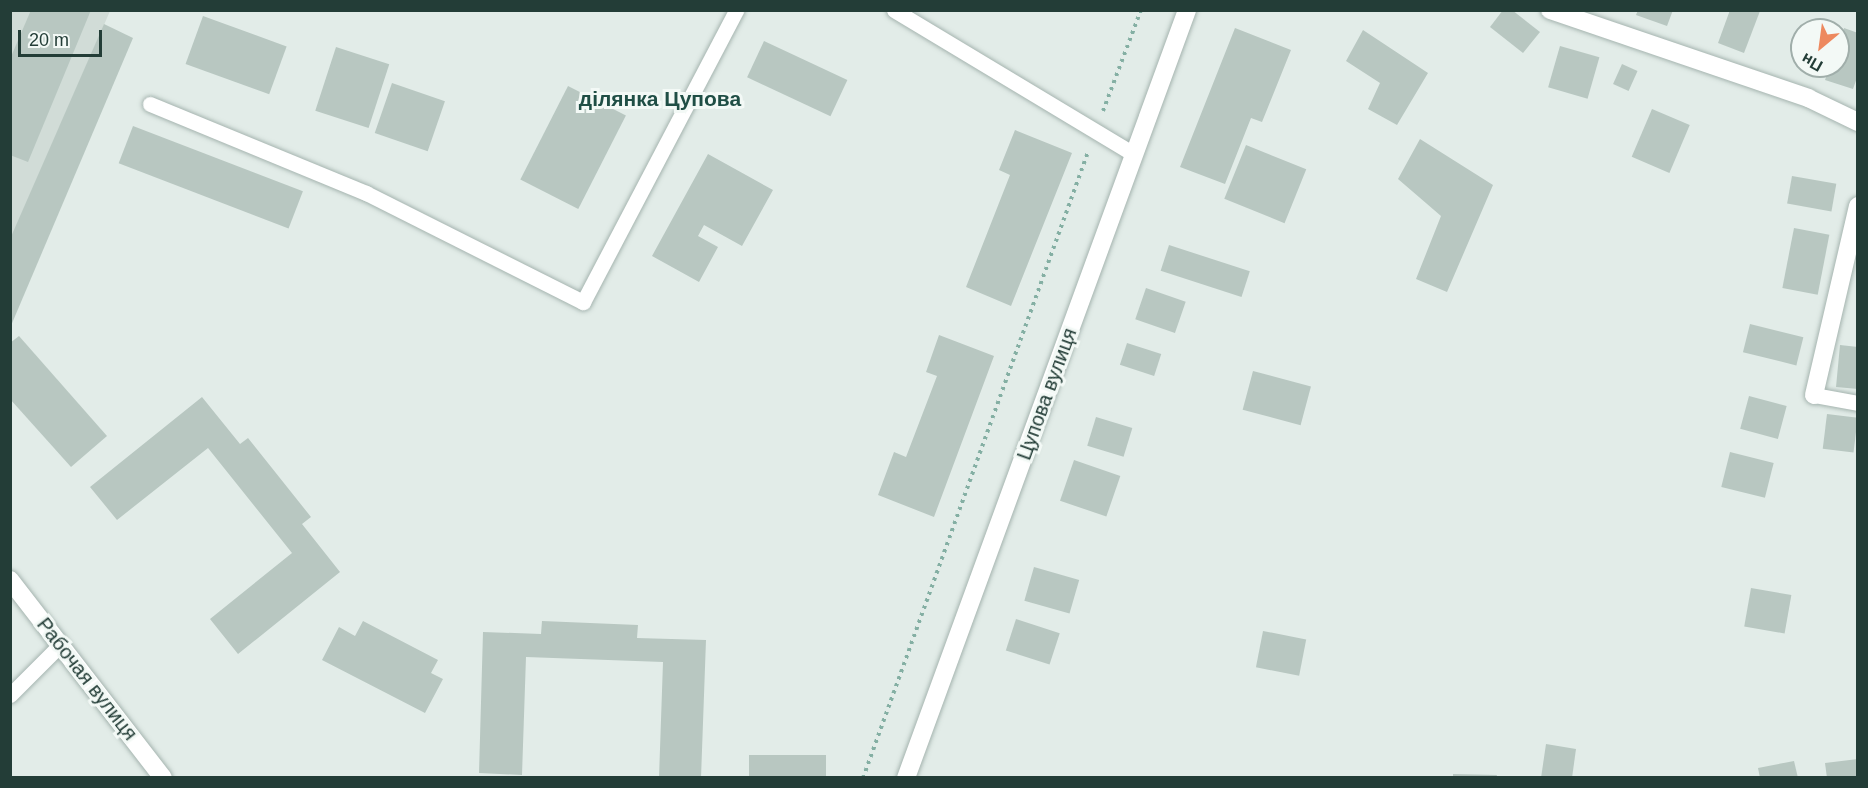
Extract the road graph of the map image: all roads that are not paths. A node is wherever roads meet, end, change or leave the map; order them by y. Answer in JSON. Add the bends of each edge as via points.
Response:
{"nodes":[{"id":1,"x":736,"y":10,"type":"edge"},
{"id":2,"x":894,"y":10,"type":"edge"},
{"id":3,"x":1187,"y":10,"type":"edge"},
{"id":4,"x":1550,"y":10,"type":"edge"},
{"id":5,"x":150,"y":104,"type":"dead end"},
{"id":6,"x":1857,"y":122,"type":"edge"},
{"id":7,"x":1134,"y":154,"type":"junction"},
{"id":8,"x":1857,"y":206,"type":"edge"},
{"id":9,"x":1814,"y":396,"type":"joint"},
{"id":10,"x":1857,"y":403,"type":"edge"},
{"id":11,"x":10,"y":580,"type":"edge"},
{"id":12,"x":60,"y":645,"type":"junction"},
{"id":13,"x":10,"y":695,"type":"edge"},
{"id":14,"x":163,"y":777,"type":"edge"},
{"id":15,"x":906,"y":777,"type":"edge"}],
"edges":[{"from":1,"to":5,"type":"lane","via":[[583,302],[366,193]]},
{"from":2,"to":7,"type":"lane"},
{"from":3,"to":7,"type":"street","name":"Цупова вулиця"},
{"from":4,"to":6,"type":"street","via":[[1808,98]]},
{"from":7,"to":15,"type":"street","name":"Цупова вулиця"},
{"from":8,"to":9,"type":"street"},
{"from":9,"to":10,"type":"lane"},
{"from":11,"to":12,"type":"street","name":"Рабочая вулиця"},
{"from":12,"to":13,"type":"lane"},
{"from":12,"to":14,"type":"street","name":"Рабочая вулиця"}]}
